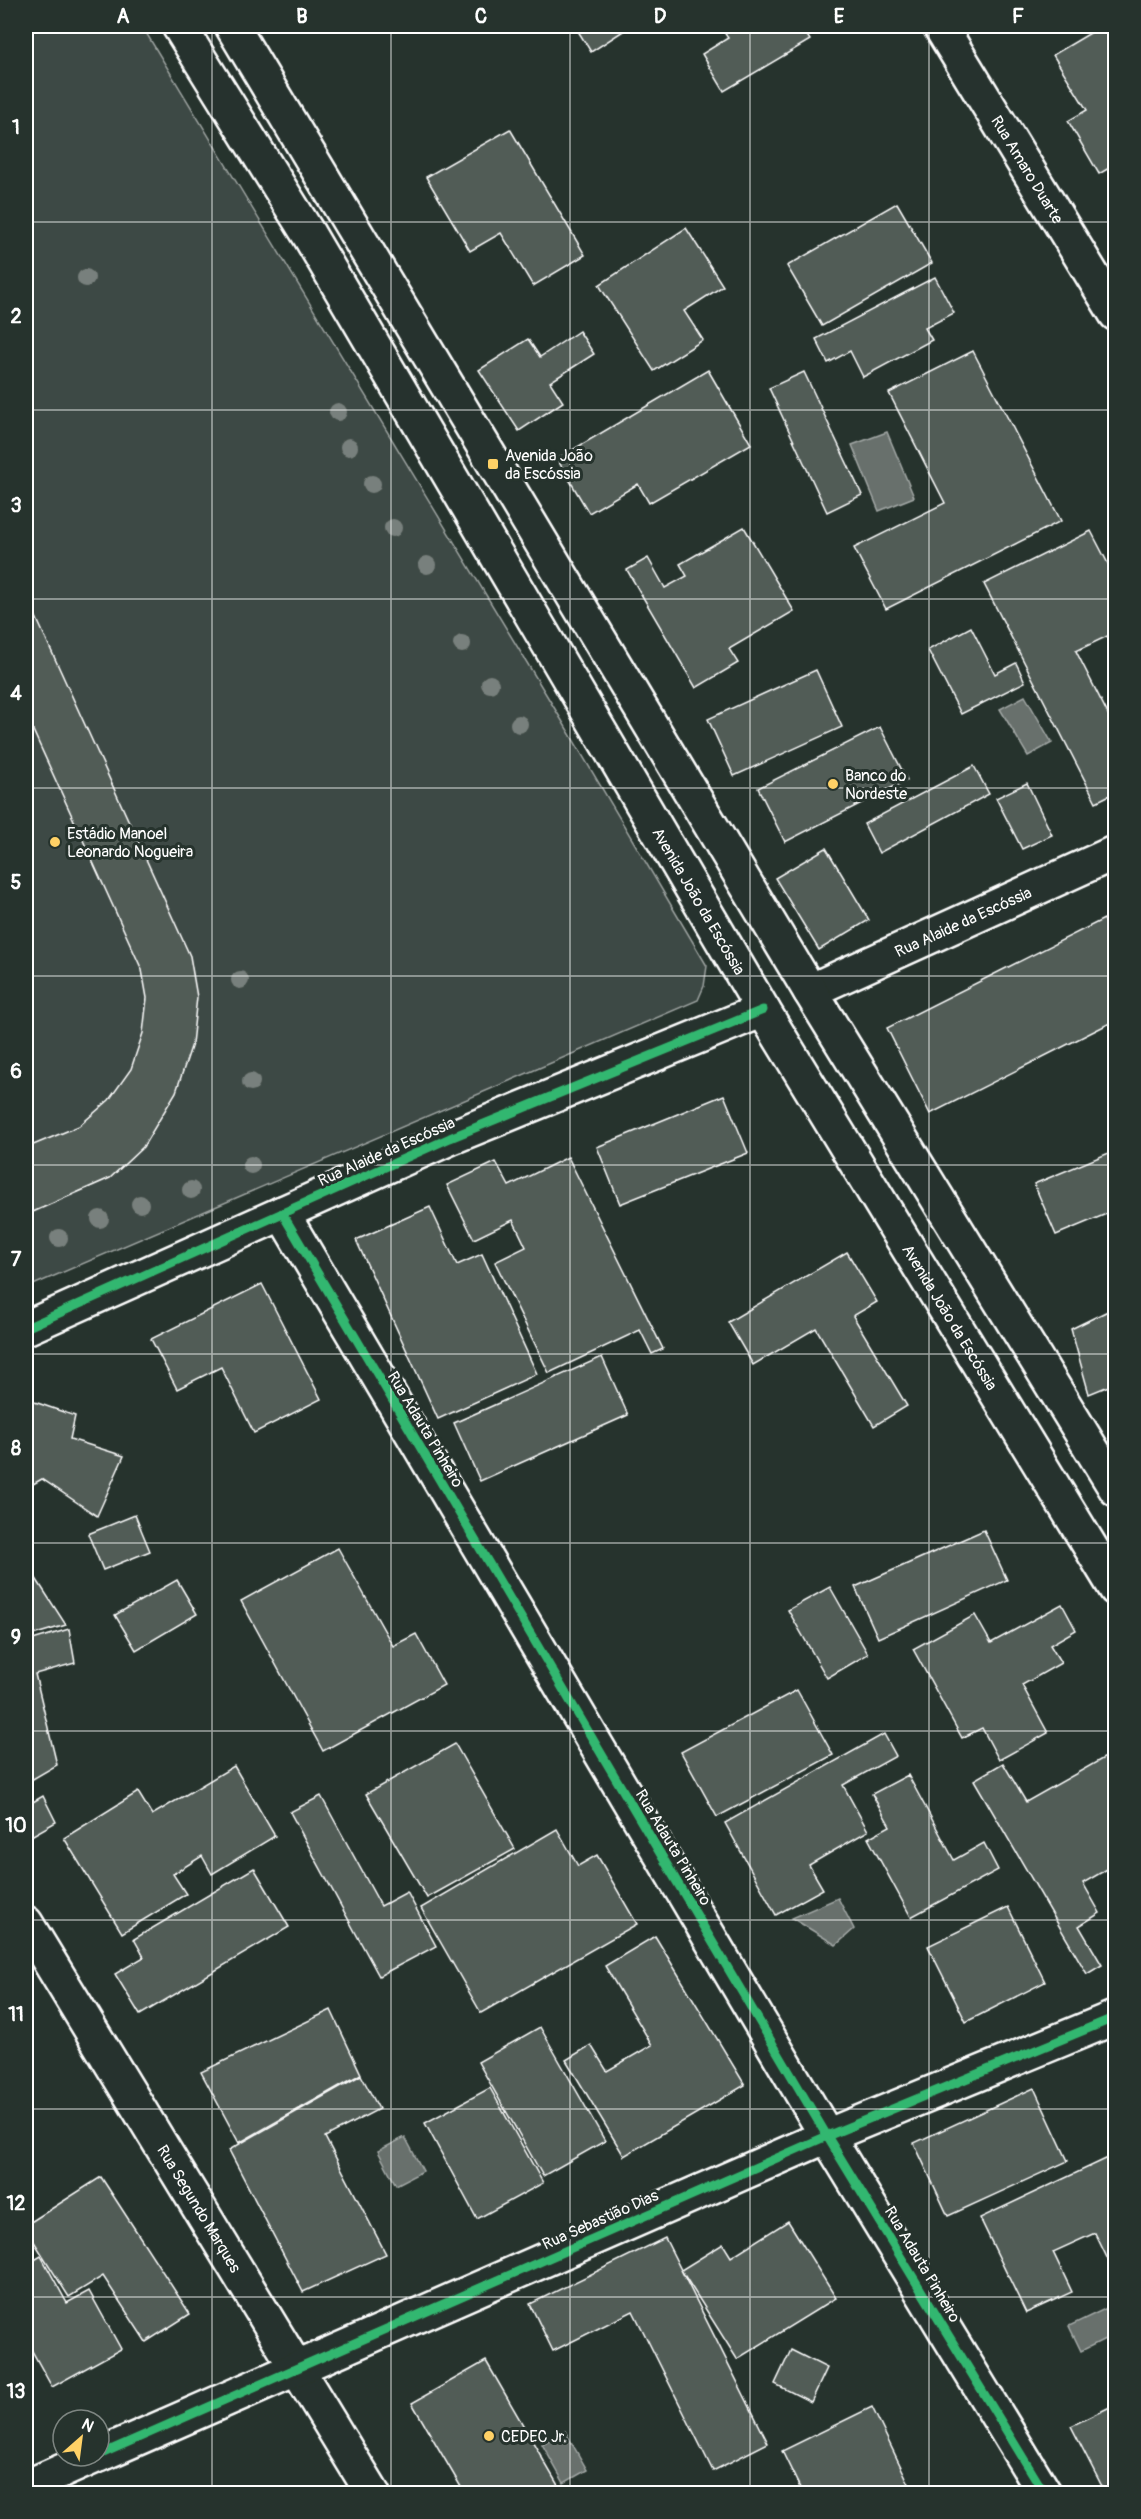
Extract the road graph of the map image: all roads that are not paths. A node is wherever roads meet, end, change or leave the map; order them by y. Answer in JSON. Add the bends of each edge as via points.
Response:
{"nodes":[{"id":1,"x":179,"y":26,"type":"edge"},
{"id":2,"x":232,"y":26,"type":"edge"},
{"id":3,"x":940,"y":26,"type":"edge"},
{"id":4,"x":1116,"y":314,"type":"edge"},
{"id":5,"x":1116,"y":852,"type":"edge"},
{"id":6,"x":810,"y":991,"type":"junction"},
{"id":7,"x":763,"y":1010,"type":"junction"},
{"id":8,"x":282,"y":1213,"type":"junction"},
{"id":9,"x":26,"y":1328,"type":"edge"},
{"id":10,"x":1116,"y":1489,"type":"edge"},
{"id":11,"x":1116,"y":1589,"type":"edge"},
{"id":12,"x":26,"y":1923,"type":"edge"},
{"id":13,"x":1116,"y":2017,"type":"edge"},
{"id":14,"x":827,"y":2136,"type":"junction"},
{"id":15,"x":298,"y":2368,"type":"junction"},
{"id":16,"x":111,"y":2449,"type":"edge"},
{"id":17,"x":68,"y":2468,"type":"edge"},
{"id":18,"x":26,"y":2487,"type":"edge"},
{"id":19,"x":373,"y":2493,"type":"edge"},
{"id":20,"x":1045,"y":2493,"type":"edge"}],
"edges":[{"from":1,"to":7,"type":"street","name":"Avenida João da Escóssia","via":[[315,245]]},
{"from":2,"to":6,"type":"street"},
{"from":3,"to":4,"type":"street","name":"Rua Amaro Duarte"},
{"from":5,"to":6,"type":"street","name":"Rua Alaide da Escóssia"},
{"from":6,"to":10,"type":"street"},
{"from":7,"to":8,"type":"street","name":"Rua Alaide da Escóssia","via":[[450,1138]]},
{"from":7,"to":11,"type":"street","name":"Avenida João da Escóssia"},
{"from":8,"to":9,"type":"street","name":"Rua Alaide da Escóssia"},
{"from":8,"to":14,"type":"street","name":"Rua Adauta Pinheiro"},
{"from":12,"to":15,"type":"street","name":"Rua Segundo Marques"},
{"from":13,"to":14,"type":"street","name":"Rua Sebastião Dias"},
{"from":14,"to":15,"type":"street","name":"Rua Sebastião Dias"},
{"from":14,"to":20,"type":"street","name":"Rua Adauta Pinheiro"},
{"from":15,"to":16,"type":"street","name":"Rua Sebastião Dias"},
{"from":15,"to":19,"type":"street","name":"Rua Segundo Marques"},
{"from":17,"to":18,"type":"street","name":"Rua Sebastião Dias"}]}
